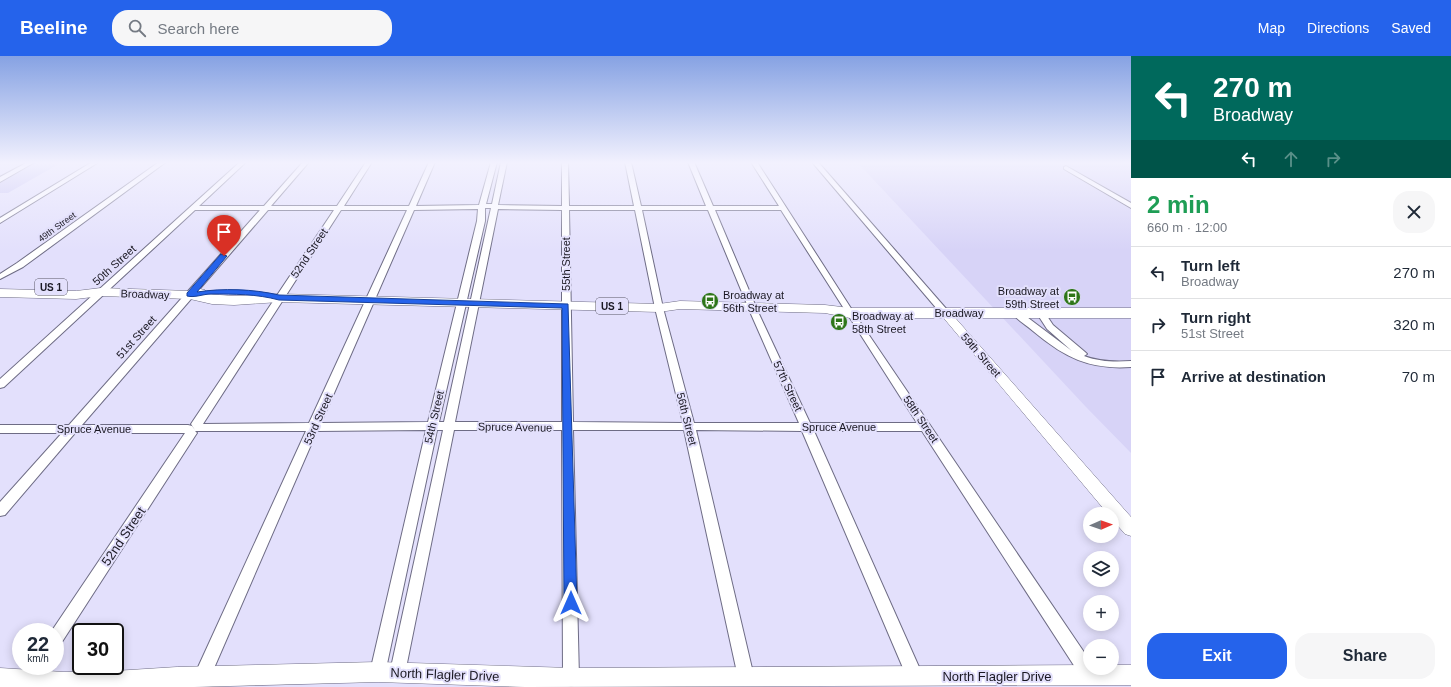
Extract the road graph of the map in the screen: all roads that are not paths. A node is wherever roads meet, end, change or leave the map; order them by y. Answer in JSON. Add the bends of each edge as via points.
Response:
{"nodes":[{"id":1,"x":48,"y":191,"type":"edge"},
{"id":2,"x":122,"y":191,"type":"edge"},
{"id":3,"x":212,"y":191,"type":"edge"},
{"id":4,"x":280,"y":191,"type":"edge"},
{"id":5,"x":350,"y":191,"type":"edge"},
{"id":6,"x":419,"y":191,"type":"edge"},
{"id":7,"x":487,"y":191,"type":"edge"},
{"id":8,"x":500,"y":191,"type":"edge"},
{"id":9,"x":566,"y":191,"type":"edge"},
{"id":10,"x":635,"y":191,"type":"edge"},
{"id":11,"x":704,"y":191,"type":"edge"},
{"id":12,"x":773,"y":191,"type":"edge"},
{"id":13,"x":840,"y":191,"type":"edge"},
{"id":14,"x":1106,"y":191,"type":"edge"},
{"id":15,"x":1131,"y":206,"type":"edge"},
{"id":16,"x":194,"y":208,"type":"junction"},
{"id":17,"x":266,"y":208,"type":"junction"},
{"id":18,"x":339,"y":208,"type":"junction"},
{"id":19,"x":412,"y":208,"type":"junction"},
{"id":20,"x":480,"y":208,"type":"junction"},
{"id":21,"x":498,"y":208,"type":"junction"},
{"id":22,"x":566,"y":208,"type":"junction"},
{"id":23,"x":639,"y":208,"type":"junction"},
{"id":24,"x":711,"y":208,"type":"junction"},
{"id":25,"x":784,"y":208,"type":"junction"},
{"id":26,"x":0,"y":221,"type":"edge"},
{"id":27,"x":0,"y":277,"type":"edge"},
{"id":28,"x":0,"y":287,"type":"edge"},
{"id":29,"x":101,"y":292,"type":"junction"},
{"id":30,"x":0,"y":293,"type":"edge"},
{"id":31,"x":190,"y":295,"type":"junction"},
{"id":32,"x":279,"y":298,"type":"junction"},
{"id":33,"x":369,"y":300,"type":"junction"},
{"id":34,"x":468,"y":303,"type":"junction"},
{"id":35,"x":566,"y":305,"type":"junction"},
{"id":36,"x":1131,"y":307,"type":"edge"},
{"id":37,"x":659,"y":308,"type":"junction"},
{"id":38,"x":754,"y":311,"type":"junction"},
{"id":39,"x":1040,"y":312,"type":"junction"},
{"id":40,"x":1093,"y":312,"type":"junction"},
{"id":41,"x":850,"y":313,"type":"junction"},
{"id":42,"x":1016,"y":313,"type":"junction"},
{"id":43,"x":1131,"y":313,"type":"edge"},
{"id":44,"x":946,"y":314,"type":"junction"},
{"id":45,"x":1131,"y":364,"type":"edge"},
{"id":46,"x":1099,"y":365,"type":"junction"},
{"id":47,"x":0,"y":385,"type":"edge"},
{"id":48,"x":451,"y":426,"type":"junction"},
{"id":49,"x":432,"y":427,"type":"junction"},
{"id":50,"x":807,"y":427,"type":"junction"},
{"id":51,"x":926,"y":427,"type":"junction"},
{"id":52,"x":568,"y":428,"type":"junction"},
{"id":53,"x":689,"y":428,"type":"junction"},
{"id":54,"x":0,"y":429,"type":"edge"},
{"id":55,"x":70,"y":429,"type":"junction"},
{"id":56,"x":194,"y":429,"type":"junction"},
{"id":57,"x":314,"y":429,"type":"junction"},
{"id":58,"x":0,"y":511,"type":"edge"},
{"id":59,"x":1131,"y":529,"type":"edge"},
{"id":60,"x":64,"y":626,"type":"edge"},
{"id":61,"x":1083,"y":664,"type":"edge"},
{"id":62,"x":378,"y":672,"type":"junction"},
{"id":63,"x":398,"y":672,"type":"junction"},
{"id":64,"x":1119,"y":674,"type":"edge"},
{"id":65,"x":1131,"y":674,"type":"edge"},
{"id":66,"x":21,"y":675,"type":"edge"},
{"id":67,"x":41,"y":675,"type":"edge"},
{"id":68,"x":1090,"y":675,"type":"edge"},
{"id":69,"x":202,"y":676,"type":"junction"},
{"id":70,"x":915,"y":676,"type":"junction"},
{"id":71,"x":746,"y":677,"type":"junction"},
{"id":72,"x":572,"y":678,"type":"junction"},
{"id":73,"x":1,"y":680,"type":"edge"},
{"id":74,"x":139,"y":683,"type":"edge"}],
"edges":[{"from":1,"to":26,"type":"street"},
{"from":2,"to":27,"type":"street","name":"49th Street"},
{"from":3,"to":16,"type":"street","name":"50th Street"},
{"from":4,"to":17,"type":"street","name":"51st Street"},
{"from":5,"to":18,"type":"street","name":"52nd Street"},
{"from":6,"to":19,"type":"street","name":"53rd Street"},
{"from":7,"to":20,"type":"street","name":"54th Street"},
{"from":8,"to":21,"type":"street","name":"54th Street"},
{"from":9,"to":22,"type":"street","name":"55th Street"},
{"from":10,"to":23,"type":"street","name":"56th Street"},
{"from":11,"to":24,"type":"street","name":"57th Street"},
{"from":12,"to":25,"type":"street","name":"58th Street"},
{"from":13,"to":44,"type":"street","name":"59th Street"},
{"from":14,"to":15,"type":"street"},
{"from":16,"to":17,"type":"street"},
{"from":16,"to":29,"type":"street","name":"50th Street"},
{"from":17,"to":18,"type":"street"},
{"from":17,"to":31,"type":"street","name":"51st Street"},
{"from":18,"to":19,"type":"street"},
{"from":18,"to":32,"type":"street","name":"52nd Street"},
{"from":19,"to":20,"type":"street"},
{"from":19,"to":33,"type":"street","name":"53rd Street"},
{"from":20,"to":21,"type":"street"},
{"from":20,"to":34,"type":"street","name":"54th Street","via":[[481,221]]},
{"from":21,"to":22,"type":"street"},
{"from":21,"to":34,"type":"street","name":"54th Street","via":[[490,223]]},
{"from":22,"to":23,"type":"street"},
{"from":22,"to":35,"type":"street","name":"55th Street"},
{"from":23,"to":24,"type":"street"},
{"from":23,"to":37,"type":"street","name":"56th Street"},
{"from":24,"to":25,"type":"street"},
{"from":24,"to":38,"type":"street","name":"57th Street"},
{"from":25,"to":41,"type":"street","name":"58th Street"},
{"from":28,"to":29,"type":"main road","name":"Broadway","number":"US 1","via":[[84,288]]},
{"from":29,"to":30,"type":"main road","name":"Broadway","number":"US 1","via":[[76,295]]},
{"from":29,"to":31,"type":"main road","name":"Broadway","number":"US 1"},
{"from":29,"to":47,"type":"street","name":"50th Street"},
{"from":31,"to":32,"type":"main road","name":"Broadway","number":"US 1","via":[[203,299],[225,300]]},
{"from":31,"to":55,"type":"street","name":"51st Street"},
{"from":32,"to":33,"type":"main road","name":"Broadway","number":"US 1"},
{"from":32,"to":56,"type":"street","name":"52nd Street"},
{"from":33,"to":34,"type":"main road","name":"Broadway","number":"US 1"},
{"from":33,"to":57,"type":"street","name":"53rd Street"},
{"from":34,"to":35,"type":"main road","name":"Broadway","number":"US 1"},
{"from":34,"to":48,"type":"street","name":"54th Street"},
{"from":34,"to":49,"type":"street","name":"54th Street"},
{"from":35,"to":37,"type":"main road","name":"Broadway","number":"US 1"},
{"from":35,"to":52,"type":"street","name":"55th Street"},
{"from":36,"to":40,"type":"main road","name":"Broadway","number":"US 1"},
{"from":37,"to":38,"type":"main road","name":"Broadway","number":"US 1","via":[[682,312]]},
{"from":37,"to":53,"type":"street","name":"56th Street"},
{"from":38,"to":41,"type":"main road","name":"Broadway","number":"US 1","via":[[830,316]]},
{"from":38,"to":50,"type":"street","name":"57th Street"},
{"from":39,"to":40,"type":"main road","name":"Broadway","number":"US 1"},
{"from":39,"to":42,"type":"main road","name":"Broadway","number":"US 1"},
{"from":39,"to":46,"type":"street","via":[[1045,322],[1059,336]]},
{"from":40,"to":43,"type":"main road","name":"Broadway","number":"US 1"},
{"from":41,"to":44,"type":"main road","name":"Broadway","number":"US 1"},
{"from":41,"to":51,"type":"street","name":"58th Street"},
{"from":42,"to":44,"type":"main road","name":"Broadway","number":"US 1"},
{"from":42,"to":46,"type":"street","via":[[1054,344],[1079,360]]},
{"from":44,"to":59,"type":"street","name":"59th Street"},
{"from":45,"to":46,"type":"street"},
{"from":48,"to":49,"type":"street","name":"Spruce Avenue"},
{"from":48,"to":52,"type":"street","name":"Spruce Avenue"},
{"from":48,"to":63,"type":"street","name":"54th Street"},
{"from":49,"to":57,"type":"street","name":"Spruce Avenue"},
{"from":49,"to":62,"type":"street","name":"54th Street"},
{"from":50,"to":51,"type":"street","name":"Spruce Avenue"},
{"from":50,"to":53,"type":"street","name":"Spruce Avenue"},
{"from":50,"to":70,"type":"street","name":"57th Street"},
{"from":51,"to":61,"type":"street","name":"58th Street"},
{"from":52,"to":53,"type":"street","name":"Spruce Avenue"},
{"from":52,"to":72,"type":"street","name":"55th Street"},
{"from":53,"to":71,"type":"street","name":"56th Street"},
{"from":54,"to":55,"type":"street","name":"Spruce Avenue"},
{"from":55,"to":56,"type":"street","name":"Spruce Avenue"},
{"from":55,"to":58,"type":"street","name":"51st Street"},
{"from":56,"to":57,"type":"street","name":"Spruce Avenue"},
{"from":56,"to":60,"type":"street","name":"52nd Street"},
{"from":57,"to":69,"type":"street","name":"53rd Street"},
{"from":62,"to":63,"type":"street","name":"North Flagler Drive"},
{"from":62,"to":69,"type":"street","name":"North Flagler Drive"},
{"from":63,"to":72,"type":"street","name":"North Flagler Drive"},
{"from":64,"to":65,"type":"street","name":"North Flagler Drive"},
{"from":66,"to":73,"type":"street","name":"North Flagler Drive"},
{"from":67,"to":74,"type":"street","name":"North Flagler Drive","via":[[64,683]]},
{"from":68,"to":70,"type":"street","name":"North Flagler Drive"},
{"from":69,"to":74,"type":"street","name":"North Flagler Drive"},
{"from":70,"to":71,"type":"street","name":"North Flagler Drive"},
{"from":71,"to":72,"type":"street","name":"North Flagler Drive"}]}
